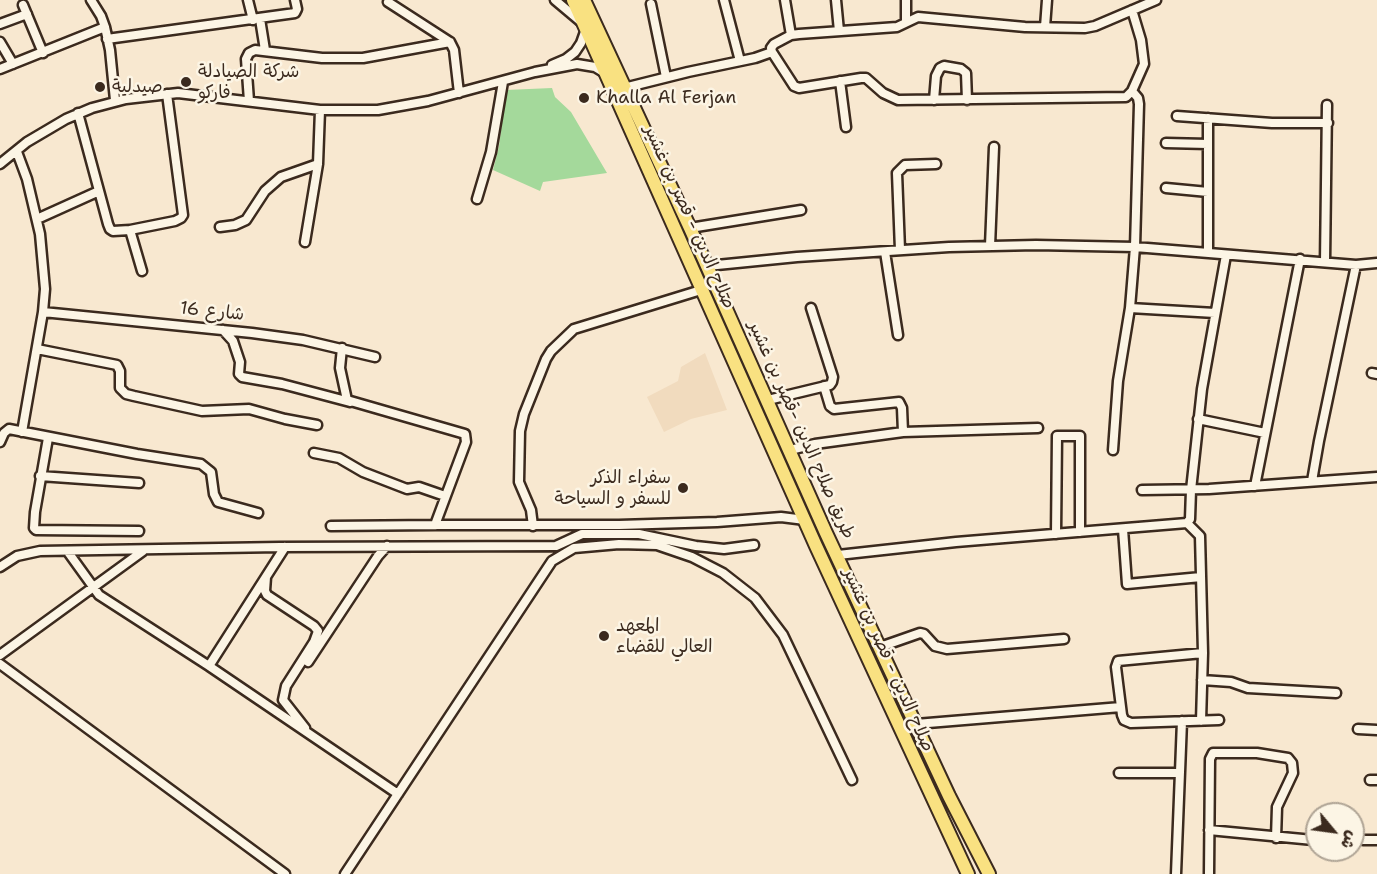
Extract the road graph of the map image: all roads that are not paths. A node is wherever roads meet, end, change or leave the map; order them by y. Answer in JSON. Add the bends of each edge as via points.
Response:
{"nodes":[{"id":1,"x":91,"y":0,"type":"edge"},
{"id":2,"x":249,"y":0,"type":"edge"},
{"id":3,"x":295,"y":0,"type":"edge"},
{"id":4,"x":555,"y":0,"type":"edge"},
{"id":5,"x":573,"y":0,"type":"edge"},
{"id":6,"x":584,"y":0,"type":"edge"},
{"id":7,"x":724,"y":0,"type":"edge"},
{"id":8,"x":785,"y":0,"type":"edge"},
{"id":9,"x":836,"y":0,"type":"edge"},
{"id":10,"x":906,"y":0,"type":"edge"},
{"id":11,"x":1047,"y":0,"type":"edge"},
{"id":12,"x":1156,"y":0,"type":"edge"},
{"id":13,"x":388,"y":2,"type":"dead end"},
{"id":14,"x":651,"y":4,"type":"dead end"},
{"id":15,"x":1132,"y":10,"type":"junction"},
{"id":16,"x":256,"y":20,"type":"junction"},
{"id":17,"x":906,"y":21,"type":"junction"},
{"id":18,"x":0,"y":24,"type":"edge"},
{"id":19,"x":585,"y":26,"type":"junction"},
{"id":20,"x":105,"y":27,"type":"junction"},
{"id":21,"x":1045,"y":27,"type":"junction"},
{"id":22,"x":839,"y":31,"type":"junction"},
{"id":23,"x":791,"y":35,"type":"junction"},
{"id":24,"x":108,"y":39,"type":"junction"},
{"id":25,"x":0,"y":42,"type":"edge"},
{"id":26,"x":450,"y":42,"type":"junction"},
{"id":27,"x":265,"y":50,"type":"junction"},
{"id":28,"x":772,"y":52,"type":"junction"},
{"id":29,"x":43,"y":54,"type":"junction"},
{"id":30,"x":740,"y":61,"type":"junction"},
{"id":31,"x":13,"y":64,"type":"junction"},
{"id":32,"x":0,"y":69,"type":"edge"},
{"id":33,"x":535,"y":72,"type":"junction"},
{"id":34,"x":605,"y":73,"type":"junction"},
{"id":35,"x":666,"y":77,"type":"junction"},
{"id":36,"x":840,"y":81,"type":"junction"},
{"id":37,"x":503,"y":82,"type":"junction"},
{"id":38,"x":624,"y":88,"type":"junction"},
{"id":39,"x":1132,"y":91,"type":"junction"},
{"id":40,"x":459,"y":93,"type":"junction"},
{"id":41,"x":167,"y":94,"type":"junction"},
{"id":42,"x":116,"y":100,"type":"junction"},
{"id":43,"x":934,"y":100,"type":"junction"},
{"id":44,"x":967,"y":100,"type":"junction"},
{"id":45,"x":249,"y":101,"type":"junction"},
{"id":46,"x":1327,"y":105,"type":"dead end"},
{"id":47,"x":320,"y":110,"type":"junction"},
{"id":48,"x":78,"y":113,"type":"junction"},
{"id":49,"x":1177,"y":117,"type":"dead end"},
{"id":50,"x":1208,"y":118,"type":"junction"},
{"id":51,"x":1328,"y":123,"type":"junction"},
{"id":52,"x":846,"y":127,"type":"dead end"},
{"id":53,"x":1166,"y":143,"type":"dead end"},
{"id":54,"x":1209,"y":144,"type":"junction"},
{"id":55,"x":994,"y":147,"type":"dead end"},
{"id":56,"x":17,"y":152,"type":"junction"},
{"id":57,"x":0,"y":164,"type":"edge"},
{"id":58,"x":318,"y":164,"type":"junction"},
{"id":59,"x":936,"y":164,"type":"dead end"},
{"id":60,"x":1166,"y":188,"type":"dead end"},
{"id":61,"x":99,"y":191,"type":"junction"},
{"id":62,"x":1208,"y":192,"type":"junction"},
{"id":63,"x":477,"y":199,"type":"dead end"},
{"id":64,"x":801,"y":210,"type":"dead end"},
{"id":65,"x":37,"y":219,"type":"junction"},
{"id":66,"x":220,"y":227,"type":"dead end"},
{"id":67,"x":690,"y":228,"type":"junction"},
{"id":68,"x":130,"y":230,"type":"junction"},
{"id":69,"x":305,"y":242,"type":"dead end"},
{"id":70,"x":990,"y":246,"type":"junction"},
{"id":71,"x":1135,"y":247,"type":"junction"},
{"id":72,"x":900,"y":250,"type":"junction"},
{"id":73,"x":885,"y":252,"type":"junction"},
{"id":74,"x":1208,"y":253,"type":"junction"},
{"id":75,"x":1226,"y":255,"type":"junction"},
{"id":76,"x":1300,"y":260,"type":"junction"},
{"id":77,"x":1325,"y":262,"type":"junction"},
{"id":78,"x":1377,"y":263,"type":"edge"},
{"id":79,"x":1356,"y":265,"type":"junction"},
{"id":80,"x":707,"y":266,"type":"junction"},
{"id":81,"x":142,"y":271,"type":"dead end"},
{"id":82,"x":701,"y":290,"type":"junction"},
{"id":83,"x":811,"y":308,"type":"dead end"},
{"id":84,"x":1130,"y":308,"type":"junction"},
{"id":85,"x":43,"y":312,"type":"junction"},
{"id":86,"x":1215,"y":314,"type":"junction"},
{"id":87,"x":223,"y":330,"type":"junction"},
{"id":88,"x":898,"y":335,"type":"dead end"},
{"id":89,"x":342,"y":348,"type":"junction"},
{"id":90,"x":37,"y":349,"type":"junction"},
{"id":91,"x":375,"y":357,"type":"dead end"},
{"id":92,"x":824,"y":386,"type":"junction"},
{"id":93,"x":768,"y":400,"type":"junction"},
{"id":94,"x":350,"y":402,"type":"junction"},
{"id":95,"x":1198,"y":419,"type":"junction"},
{"id":96,"x":317,"y":425,"type":"dead end"},
{"id":97,"x":1038,"y":428,"type":"dead end"},
{"id":98,"x":22,"y":432,"type":"junction"},
{"id":99,"x":903,"y":432,"type":"junction"},
{"id":100,"x":1266,"y":433,"type":"junction"},
{"id":101,"x":48,"y":438,"type":"junction"},
{"id":102,"x":0,"y":442,"type":"edge"},
{"id":103,"x":790,"y":450,"type":"junction"},
{"id":104,"x":1113,"y":450,"type":"dead end"},
{"id":105,"x":314,"y":453,"type":"dead end"},
{"id":106,"x":40,"y":476,"type":"junction"},
{"id":107,"x":1377,"y":477,"type":"edge"},
{"id":108,"x":1312,"y":481,"type":"junction"},
{"id":109,"x":140,"y":483,"type":"dead end"},
{"id":110,"x":1255,"y":486,"type":"junction"},
{"id":111,"x":1142,"y":490,"type":"dead end"},
{"id":112,"x":1191,"y":490,"type":"junction"},
{"id":113,"x":445,"y":496,"type":"junction"},
{"id":114,"x":814,"y":505,"type":"junction"},
{"id":115,"x":258,"y":513,"type":"dead end"},
{"id":116,"x":803,"y":517,"type":"junction"},
{"id":117,"x":1187,"y":523,"type":"junction"},
{"id":118,"x":435,"y":525,"type":"junction"},
{"id":119,"x":331,"y":526,"type":"dead end"},
{"id":120,"x":533,"y":526,"type":"junction"},
{"id":121,"x":1123,"y":529,"type":"junction"},
{"id":122,"x":139,"y":531,"type":"dead end"},
{"id":123,"x":1080,"y":532,"type":"junction"},
{"id":124,"x":1056,"y":534,"type":"junction"},
{"id":125,"x":754,"y":545,"type":"dead end"},
{"id":126,"x":387,"y":546,"type":"junction"},
{"id":127,"x":285,"y":547,"type":"junction"},
{"id":128,"x":143,"y":550,"type":"junction"},
{"id":129,"x":69,"y":552,"type":"junction"},
{"id":130,"x":837,"y":553,"type":"junction"},
{"id":131,"x":822,"y":558,"type":"junction"},
{"id":132,"x":0,"y":567,"type":"edge"},
{"id":133,"x":266,"y":577,"type":"junction"},
{"id":134,"x":1201,"y":577,"type":"junction"},
{"id":135,"x":93,"y":587,"type":"junction"},
{"id":136,"x":1064,"y":639,"type":"dead end"},
{"id":137,"x":880,"y":647,"type":"junction"},
{"id":138,"x":1203,"y":653,"type":"junction"},
{"id":139,"x":0,"y":655,"type":"edge"},
{"id":140,"x":0,"y":664,"type":"edge"},
{"id":141,"x":209,"y":666,"type":"junction"},
{"id":142,"x":1202,"y":680,"type":"junction"},
{"id":143,"x":1336,"y":693,"type":"dead end"},
{"id":144,"x":283,"y":700,"type":"junction"},
{"id":145,"x":1121,"y":707,"type":"junction"},
{"id":146,"x":1219,"y":720,"type":"dead end"},
{"id":147,"x":1201,"y":721,"type":"junction"},
{"id":148,"x":1182,"y":722,"type":"junction"},
{"id":149,"x":916,"y":724,"type":"junction"},
{"id":150,"x":1358,"y":729,"type":"dead end"},
{"id":151,"x":1377,"y":730,"type":"edge"},
{"id":152,"x":310,"y":734,"type":"junction"},
{"id":153,"x":1119,"y":773,"type":"dead end"},
{"id":154,"x":1179,"y":773,"type":"junction"},
{"id":155,"x":852,"y":780,"type":"dead end"},
{"id":156,"x":398,"y":794,"type":"junction"},
{"id":157,"x":1209,"y":830,"type":"junction"},
{"id":158,"x":1276,"y":838,"type":"junction"},
{"id":159,"x":1305,"y":840,"type":"edge"},
{"id":160,"x":285,"y":874,"type":"edge"},
{"id":161,"x":345,"y":874,"type":"edge"},
{"id":162,"x":968,"y":874,"type":"edge"},
{"id":163,"x":988,"y":874,"type":"edge"},
{"id":164,"x":1176,"y":874,"type":"edge"},
{"id":165,"x":1209,"y":874,"type":"edge"}],
"edges":[{"from":1,"to":20,"type":"street"},
{"from":2,"to":16,"type":"street"},
{"from":3,"to":16,"type":"street","via":[[295,13]]},
{"from":4,"to":19,"type":"street"},
{"from":5,"to":19,"type":"highway","name":"صلاح الدين - قصر بن غشير"},
{"from":6,"to":38,"type":"highway","name":"طريق صلاح الدين -قصر بن غشير"},
{"from":7,"to":30,"type":"street"},
{"from":8,"to":23,"type":"street"},
{"from":9,"to":22,"type":"street"},
{"from":10,"to":17,"type":"street"},
{"from":11,"to":21,"type":"street"},
{"from":12,"to":15,"type":"street"},
{"from":13,"to":26,"type":"street"},
{"from":14,"to":35,"type":"street"},
{"from":15,"to":21,"type":"street","via":[[1085,28]]},
{"from":15,"to":39,"type":"street","via":[[1144,54],[1142,72]]},
{"from":16,"to":24,"type":"street"},
{"from":16,"to":27,"type":"street"},
{"from":17,"to":21,"type":"street","via":[[923,17]]},
{"from":17,"to":22,"type":"street","via":[[897,27]]},
{"from":18,"to":29,"type":"street","via":[[25,9]]},
{"from":19,"to":33,"type":"street","via":[[581,43],[571,56]]},
{"from":19,"to":34,"type":"highway","name":"صلاح الدين - قصر بن غشير"},
{"from":20,"to":24,"type":"street"},
{"from":20,"to":29,"type":"street"},
{"from":22,"to":23,"type":"street"},
{"from":23,"to":28,"type":"street","via":[[772,45]]},
{"from":24,"to":42,"type":"street"},
{"from":25,"to":31,"type":"street"},
{"from":26,"to":27,"type":"street","via":[[363,58],[322,58]]},
{"from":26,"to":40,"type":"street"},
{"from":27,"to":45,"type":"street","via":[[255,50],[247,56]]},
{"from":28,"to":30,"type":"street"},
{"from":28,"to":36,"type":"street","via":[[797,88]]},
{"from":29,"to":31,"type":"street"},
{"from":30,"to":35,"type":"street"},
{"from":31,"to":32,"type":"street"},
{"from":33,"to":34,"type":"street","via":[[583,64]]},
{"from":33,"to":37,"type":"street"},
{"from":34,"to":82,"type":"highway","name":"صلاح الدين - قصر بن غشير"},
{"from":35,"to":38,"type":"street"},
{"from":36,"to":43,"type":"street","via":[[866,78],[898,100]]},
{"from":36,"to":52,"type":"street"},
{"from":37,"to":40,"type":"street"},
{"from":37,"to":63,"type":"street","via":[[491,152]]},
{"from":38,"to":67,"type":"highway","name":"طريق صلاح الدين -قصر بن غشير"},
{"from":39,"to":44,"type":"street","via":[[1126,97]]},
{"from":39,"to":71,"type":"street","via":[[1139,104]]},
{"from":40,"to":47,"type":"street","via":[[378,110]]},
{"from":41,"to":42,"type":"street"},
{"from":41,"to":45,"type":"street"},
{"from":41,"to":68,"type":"street","via":[[183,214],[176,220]]},
{"from":42,"to":48,"type":"street"},
{"from":43,"to":44,"type":"street"},
{"from":43,"to":44,"type":"street","via":[[936,76],[944,66],[966,73]]},
{"from":45,"to":47,"type":"street"},
{"from":46,"to":51,"type":"street"},
{"from":47,"to":58,"type":"street"},
{"from":48,"to":56,"type":"street","via":[[27,142]]},
{"from":48,"to":61,"type":"street"},
{"from":49,"to":50,"type":"street"},
{"from":50,"to":51,"type":"street"},
{"from":50,"to":54,"type":"street"},
{"from":51,"to":77,"type":"street"},
{"from":53,"to":54,"type":"street"},
{"from":54,"to":62,"type":"street"},
{"from":55,"to":70,"type":"street"},
{"from":56,"to":57,"type":"street"},
{"from":56,"to":65,"type":"street"},
{"from":58,"to":66,"type":"street","via":[[281,177],[265,190],[246,220]]},
{"from":58,"to":69,"type":"street"},
{"from":59,"to":72,"type":"street","via":[[906,165],[897,172]]},
{"from":60,"to":62,"type":"street"},
{"from":61,"to":65,"type":"street"},
{"from":61,"to":68,"type":"street","via":[[110,229]]},
{"from":62,"to":74,"type":"street"},
{"from":64,"to":67,"type":"street"},
{"from":65,"to":85,"type":"street","via":[[44,261]]},
{"from":67,"to":80,"type":"highway","name":"طريق صلاح الدين -قصر بن غشير"},
{"from":68,"to":81,"type":"street"},
{"from":70,"to":71,"type":"street"},
{"from":70,"to":72,"type":"street"},
{"from":71,"to":74,"type":"street"},
{"from":71,"to":84,"type":"street"},
{"from":72,"to":73,"type":"street"},
{"from":73,"to":80,"type":"street"},
{"from":73,"to":88,"type":"street"},
{"from":74,"to":75,"type":"street"},
{"from":75,"to":76,"type":"street"},
{"from":75,"to":86,"type":"street"},
{"from":76,"to":77,"type":"street"},
{"from":76,"to":100,"type":"street"},
{"from":77,"to":79,"type":"street"},
{"from":78,"to":79,"type":"street"},
{"from":79,"to":108,"type":"street"},
{"from":80,"to":93,"type":"highway","name":"طريق صلاح الدين -قصر بن غشير"},
{"from":82,"to":116,"type":"highway","name":"صلاح الدين - قصر بن غشير"},
{"from":82,"to":120,"type":"street","via":[[574,329],[546,358],[520,431],[519,482]]},
{"from":83,"to":92,"type":"street","via":[[833,377],[831,384]]},
{"from":84,"to":86,"type":"street"},
{"from":84,"to":104,"type":"street","via":[[1118,381]]},
{"from":85,"to":87,"type":"street","name":"شارع 16"},
{"from":85,"to":90,"type":"street"},
{"from":86,"to":95,"type":"street"},
{"from":87,"to":89,"type":"street","name":"شارع 16"},
{"from":87,"to":94,"type":"street","via":[[233,340],[242,377]]},
{"from":89,"to":91,"type":"street","name":"شارع 16"},
{"from":89,"to":94,"type":"street","via":[[340,368]]},
{"from":90,"to":96,"type":"street","via":[[117,365],[120,388],[126,394],[202,411],[249,409]]},
{"from":90,"to":98,"type":"street"},
{"from":92,"to":93,"type":"street"},
{"from":92,"to":99,"type":"street","via":[[831,406],[837,409],[899,402]]},
{"from":93,"to":103,"type":"highway","name":"طريق صلاح الدين -قصر بن غشير"},
{"from":94,"to":113,"type":"street","via":[[465,434],[466,441]]},
{"from":95,"to":100,"type":"street"},
{"from":95,"to":112,"type":"street"},
{"from":97,"to":99,"type":"street"},
{"from":98,"to":101,"type":"street"},
{"from":98,"to":102,"type":"street","via":[[6,430]]},
{"from":99,"to":103,"type":"street"},
{"from":100,"to":110,"type":"street"},
{"from":101,"to":106,"type":"street"},
{"from":101,"to":115,"type":"street","via":[[201,464],[211,472],[218,502]]},
{"from":103,"to":114,"type":"highway","name":"طريق صلاح الدين -قصر بن غشير"},
{"from":105,"to":113,"type":"street","via":[[339,458],[407,489],[419,487]]},
{"from":106,"to":109,"type":"street"},
{"from":106,"to":122,"type":"street","via":[[34,525],[38,531]]},
{"from":107,"to":108,"type":"street"},
{"from":108,"to":110,"type":"street"},
{"from":110,"to":112,"type":"street"},
{"from":111,"to":112,"type":"street"},
{"from":112,"to":117,"type":"street"},
{"from":113,"to":118,"type":"street"},
{"from":114,"to":116,"type":"highway","via":[[811,514]]},
{"from":114,"to":130,"type":"highway","name":"طريق صلاح الدين -قصر بن غشير"},
{"from":116,"to":120,"type":"street"},
{"from":116,"to":131,"type":"highway","name":"صلاح الدين - قصر بن غشير"},
{"from":117,"to":121,"type":"street"},
{"from":117,"to":134,"type":"street","via":[[1200,536]]},
{"from":118,"to":119,"type":"street"},
{"from":118,"to":120,"type":"street"},
{"from":121,"to":123,"type":"street"},
{"from":121,"to":134,"type":"street","via":[[1127,584]]},
{"from":123,"to":124,"type":"street"},
{"from":123,"to":124,"type":"street","via":[[1080,436],[1057,436]]},
{"from":124,"to":130,"type":"street"},
{"from":125,"to":126,"type":"street","via":[[724,549],[639,534],[582,534],[556,546]]},
{"from":126,"to":127,"type":"street"},
{"from":126,"to":144,"type":"street"},
{"from":127,"to":128,"type":"street"},
{"from":127,"to":133,"type":"street"},
{"from":128,"to":129,"type":"street"},
{"from":128,"to":135,"type":"street"},
{"from":129,"to":132,"type":"street","via":[[40,551],[17,556]]},
{"from":129,"to":135,"type":"street"},
{"from":130,"to":131,"type":"highway","via":[[824,547]]},
{"from":130,"to":137,"type":"highway","name":"طريق صلاح الدين -قصر بن غشير"},
{"from":131,"to":162,"type":"highway","name":"صلاح الدين - قصر بن غشير"},
{"from":133,"to":141,"type":"street"},
{"from":133,"to":144,"type":"street","via":[[267,595],[318,632],[286,686]]},
{"from":134,"to":138,"type":"street"},
{"from":135,"to":139,"type":"street"},
{"from":135,"to":141,"type":"street","via":[[99,595]]},
{"from":136,"to":137,"type":"street","via":[[948,650],[934,646],[920,633]]},
{"from":137,"to":149,"type":"highway","name":"طريق صلاح الدين -قصر بن غشير"},
{"from":138,"to":142,"type":"street"},
{"from":138,"to":145,"type":"street","via":[[1118,661]]},
{"from":140,"to":160,"type":"street"},
{"from":141,"to":152,"type":"street"},
{"from":142,"to":143,"type":"street","via":[[1248,688]]},
{"from":142,"to":147,"type":"street"},
{"from":144,"to":152,"type":"street"},
{"from":145,"to":148,"type":"street","via":[[1127,723]]},
{"from":145,"to":149,"type":"street"},
{"from":146,"to":147,"type":"street"},
{"from":147,"to":148,"type":"street"},
{"from":148,"to":154,"type":"street"},
{"from":149,"to":163,"type":"highway","name":"طريق صلاح الدين -قصر بن غشير"},
{"from":150,"to":151,"type":"street"},
{"from":152,"to":156,"type":"street"},
{"from":153,"to":154,"type":"street"},
{"from":154,"to":164,"type":"street"},
{"from":155,"to":156,"type":"street","via":[[783,635],[755,598],[723,573],[692,557],[657,545],[620,544],[574,548],[552,561]]},
{"from":156,"to":161,"type":"street"},
{"from":157,"to":158,"type":"street"},
{"from":157,"to":158,"type":"street","via":[[1211,754],[1257,753],[1287,758],[1292,763],[1290,782],[1277,807]]},
{"from":157,"to":165,"type":"street"},
{"from":158,"to":159,"type":"street"}]}
